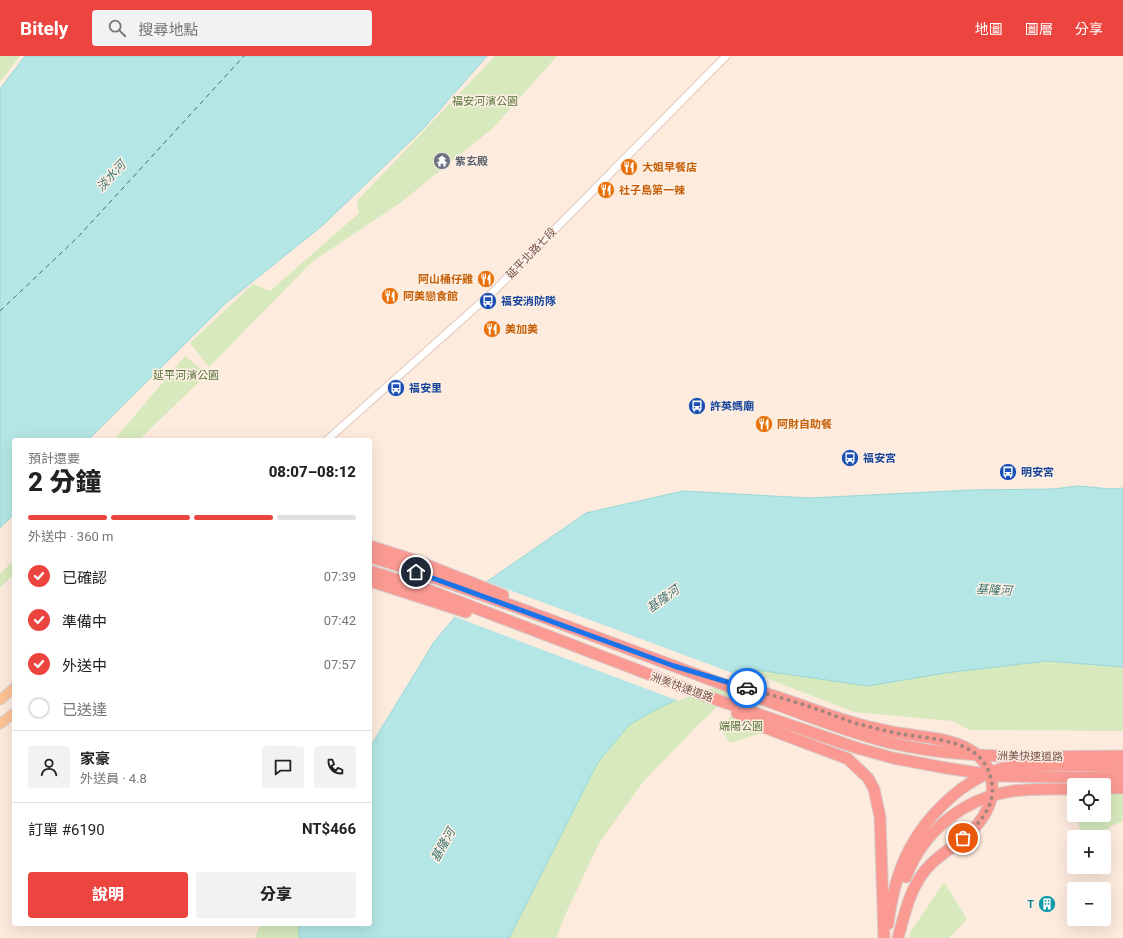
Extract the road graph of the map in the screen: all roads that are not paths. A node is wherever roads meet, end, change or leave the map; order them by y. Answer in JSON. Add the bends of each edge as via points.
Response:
{"nodes":[{"id":1,"x":726,"y":56,"type":"edge"},
{"id":2,"x":329,"y":438,"type":"edge"},
{"id":3,"x":372,"y":547,"type":"edge"},
{"id":4,"x":372,"y":558,"type":"edge"},
{"id":5,"x":372,"y":572,"type":"edge"},
{"id":6,"x":372,"y":581,"type":"edge"},
{"id":7,"x":486,"y":613,"type":"junction"},
{"id":8,"x":547,"y":619,"type":"junction"},
{"id":9,"x":674,"y":666,"type":"junction"},
{"id":10,"x":12,"y":690,"type":"edge"},
{"id":11,"x":703,"y":695,"type":"junction"},
{"id":12,"x":0,"y":700,"type":"edge"},
{"id":13,"x":12,"y":715,"type":"edge"},
{"id":14,"x":0,"y":724,"type":"edge"},
{"id":15,"x":1123,"y":756,"type":"edge"},
{"id":16,"x":1123,"y":767,"type":"edge"},
{"id":17,"x":1123,"y":778,"type":"edge"},
{"id":18,"x":1111,"y":788,"type":"edge"},
{"id":19,"x":1123,"y":788,"type":"edge"},
{"id":20,"x":1067,"y":789,"type":"edge"},
{"id":21,"x":885,"y":938,"type":"edge"},
{"id":22,"x":895,"y":938,"type":"edge"},
{"id":23,"x":898,"y":938,"type":"edge"}],
"edges":[{"from":1,"to":2,"type":"street","name":"延平北路七段","via":[[494,291]]},
{"from":3,"to":8,"type":"highway","via":[[417,561],[521,602]]},
{"from":4,"to":8,"type":"highway","name":"洲美快速道路"},
{"from":5,"to":7,"type":"highway","name":"洲美快速道路","via":[[423,588]]},
{"from":6,"to":7,"type":"highway","via":[[463,612]]},
{"from":7,"to":11,"type":"highway","name":"洲美快速道路"},
{"from":8,"to":9,"type":"highway","name":"洲美快速道路"},
{"from":9,"to":15,"type":"highway","name":"洲美快速道路","via":[[816,721],[885,741],[948,752],[992,756]]},
{"from":9,"to":23,"type":"highway","via":[[798,703],[864,726],[954,742],[970,749],[981,758],[991,778],[990,804],[976,826],[922,874],[912,894]]},
{"from":10,"to":12,"type":"main road"},
{"from":11,"to":17,"type":"highway","name":"洲美快速道路","via":[[893,758],[1000,776]]},
{"from":11,"to":21,"type":"highway","via":[[766,728],[848,759],[868,778],[874,789],[880,817]]},
{"from":13,"to":14,"type":"main road"},
{"from":16,"to":21,"type":"highway","via":[[1009,767],[979,778],[966,786],[944,803],[916,835],[901,868],[890,906]]},
{"from":18,"to":19,"type":"highway"},
{"from":20,"to":22,"type":"highway","via":[[1032,789],[996,795],[975,801],[943,823],[928,839],[910,867],[897,905]]}]}
